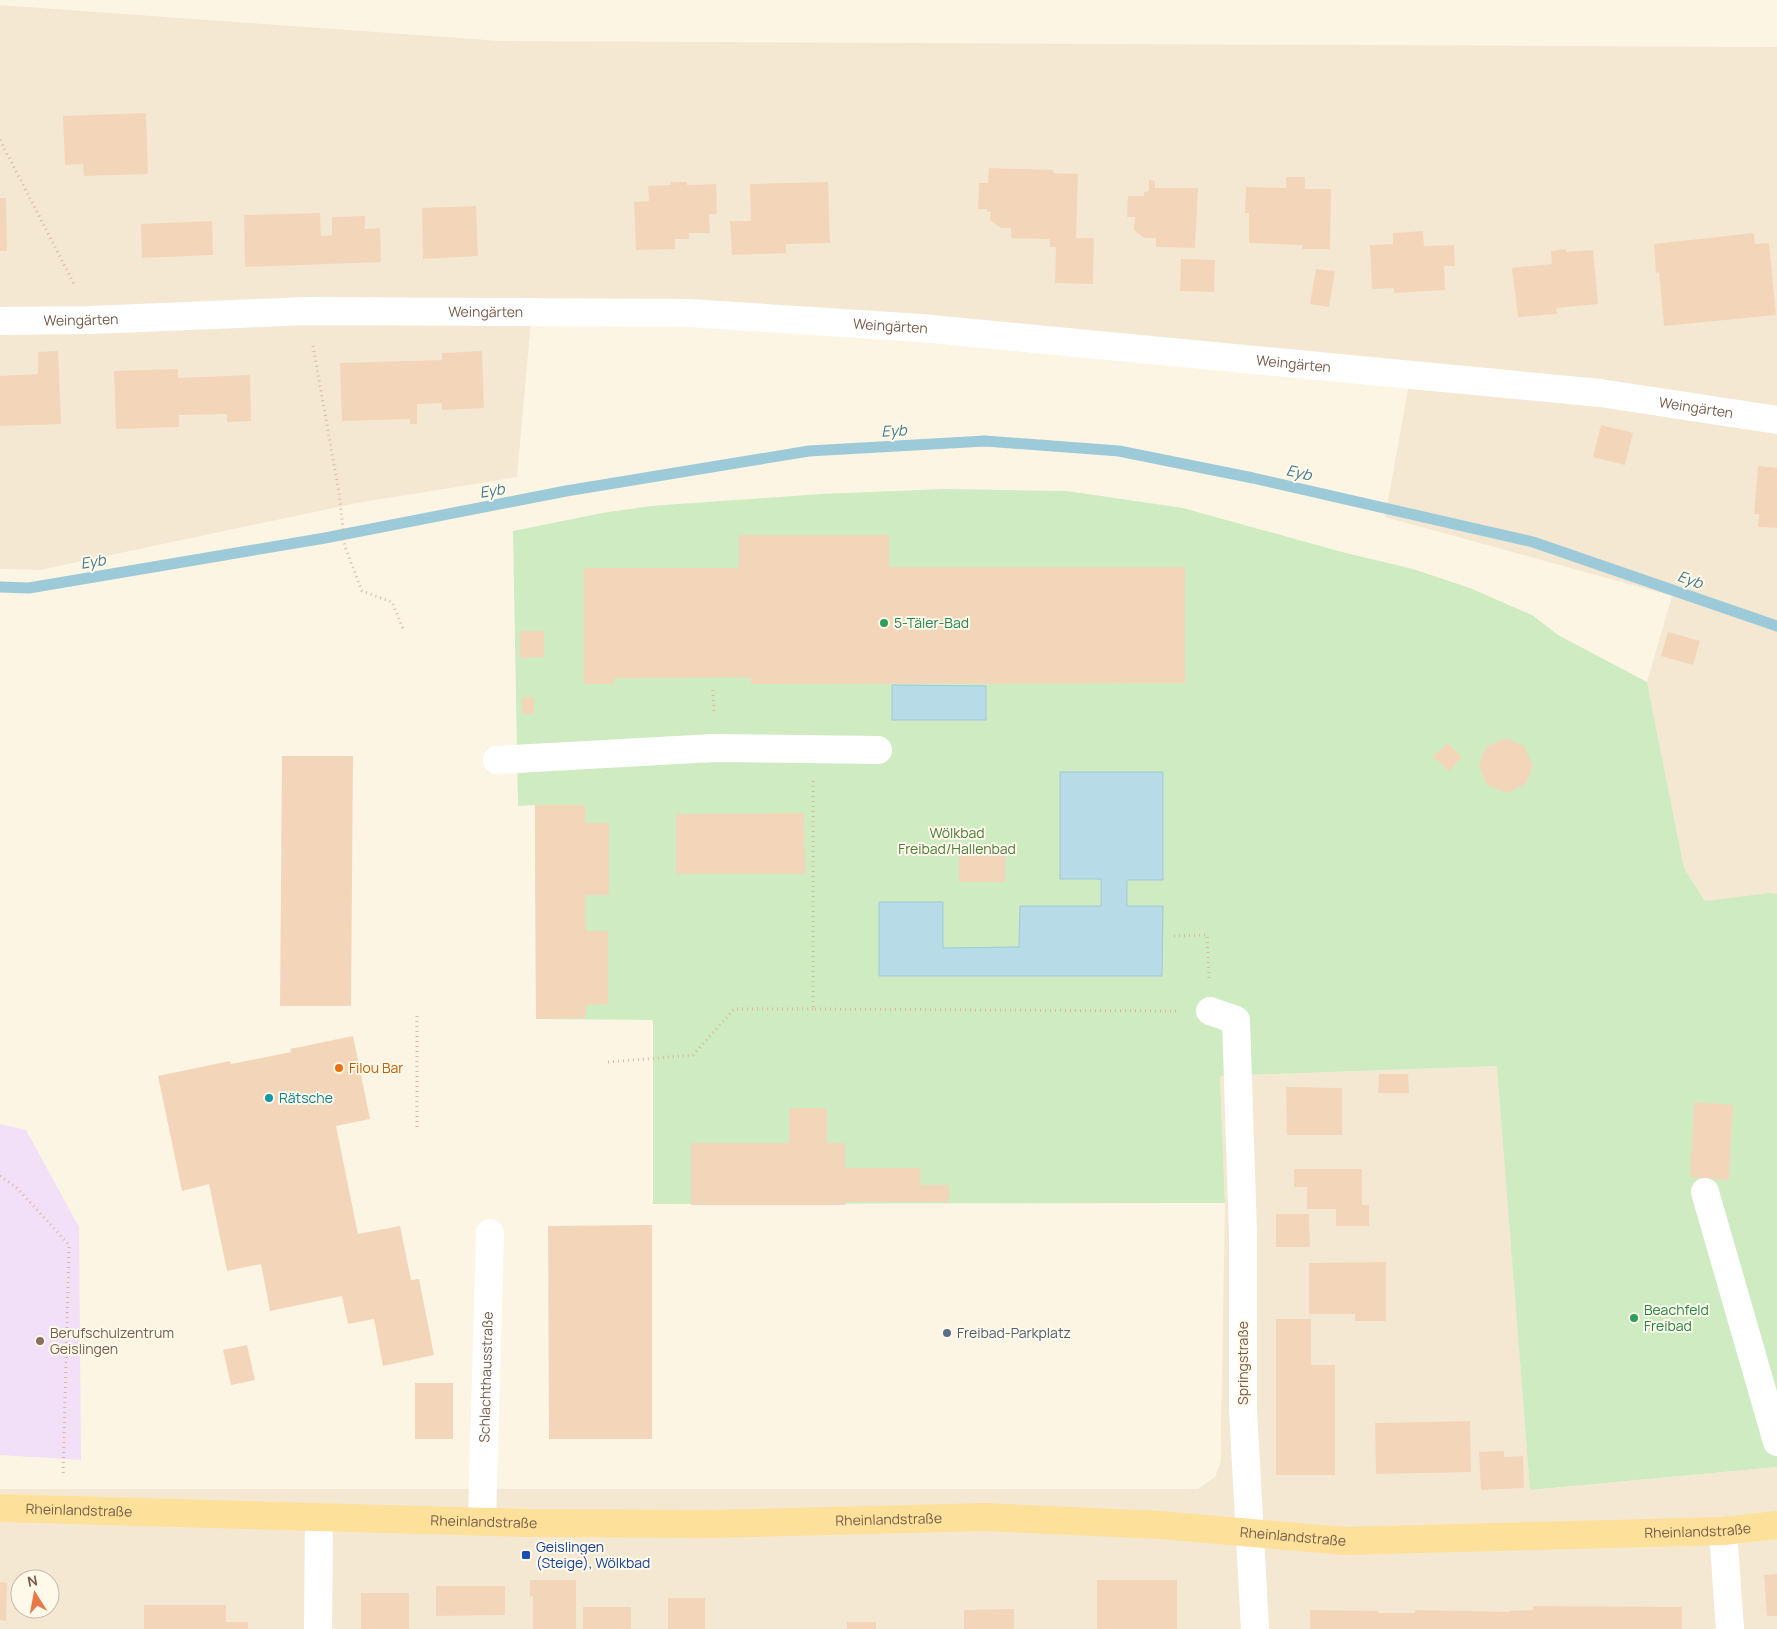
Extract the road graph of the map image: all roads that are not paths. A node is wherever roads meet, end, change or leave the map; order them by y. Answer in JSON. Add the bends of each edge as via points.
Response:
{"nodes":[{"id":1,"x":0,"y":321,"type":"edge"},
{"id":2,"x":1777,"y":420,"type":"edge"},
{"id":3,"x":878,"y":750,"type":"dead end"},
{"id":4,"x":496,"y":760,"type":"dead end"},
{"id":5,"x":1210,"y":1011,"type":"road end"},
{"id":6,"x":1705,"y":1192,"type":"dead end"},
{"id":7,"x":490,"y":1233,"type":"dead end"},
{"id":8,"x":1777,"y":1442,"type":"edge"},
{"id":9,"x":0,"y":1508,"type":"edge"},
{"id":10,"x":319,"y":1517,"type":"junction"},
{"id":11,"x":482,"y":1521,"type":"junction"},
{"id":12,"x":1777,"y":1525,"type":"edge"},
{"id":13,"x":1724,"y":1531,"type":"junction"},
{"id":14,"x":1251,"y":1533,"type":"junction"},
{"id":15,"x":318,"y":1629,"type":"edge"},
{"id":16,"x":1255,"y":1629,"type":"edge"},
{"id":17,"x":1730,"y":1629,"type":"edge"}],
"edges":[{"from":1,"to":2,"type":"street","name":"Weingärten","via":[[307,311],[689,313],[920,328],[1600,393]]},
{"from":3,"to":4,"type":"street","via":[[714,748]]},
{"from":5,"to":14,"type":"street","name":"Springstraße","via":[[1236,1020],[1243,1234],[1243,1409]]},
{"from":6,"to":8,"type":"street"},
{"from":7,"to":11,"type":"street","name":"Schlachthausstraße"},
{"from":9,"to":10,"type":"main road","name":"Rheinlandstraße"},
{"from":10,"to":11,"type":"main road","name":"Rheinlandstraße"},
{"from":10,"to":15,"type":"street"},
{"from":11,"to":14,"type":"main road","name":"Rheinlandstraße","via":[[711,1524],[985,1517],[1160,1525]]},
{"from":12,"to":13,"type":"main road","name":"Rheinlandstraße"},
{"from":13,"to":14,"type":"main road","name":"Rheinlandstraße","via":[[1346,1540]]},
{"from":13,"to":17,"type":"street"},
{"from":14,"to":16,"type":"street","name":"Springstraße"}]}
